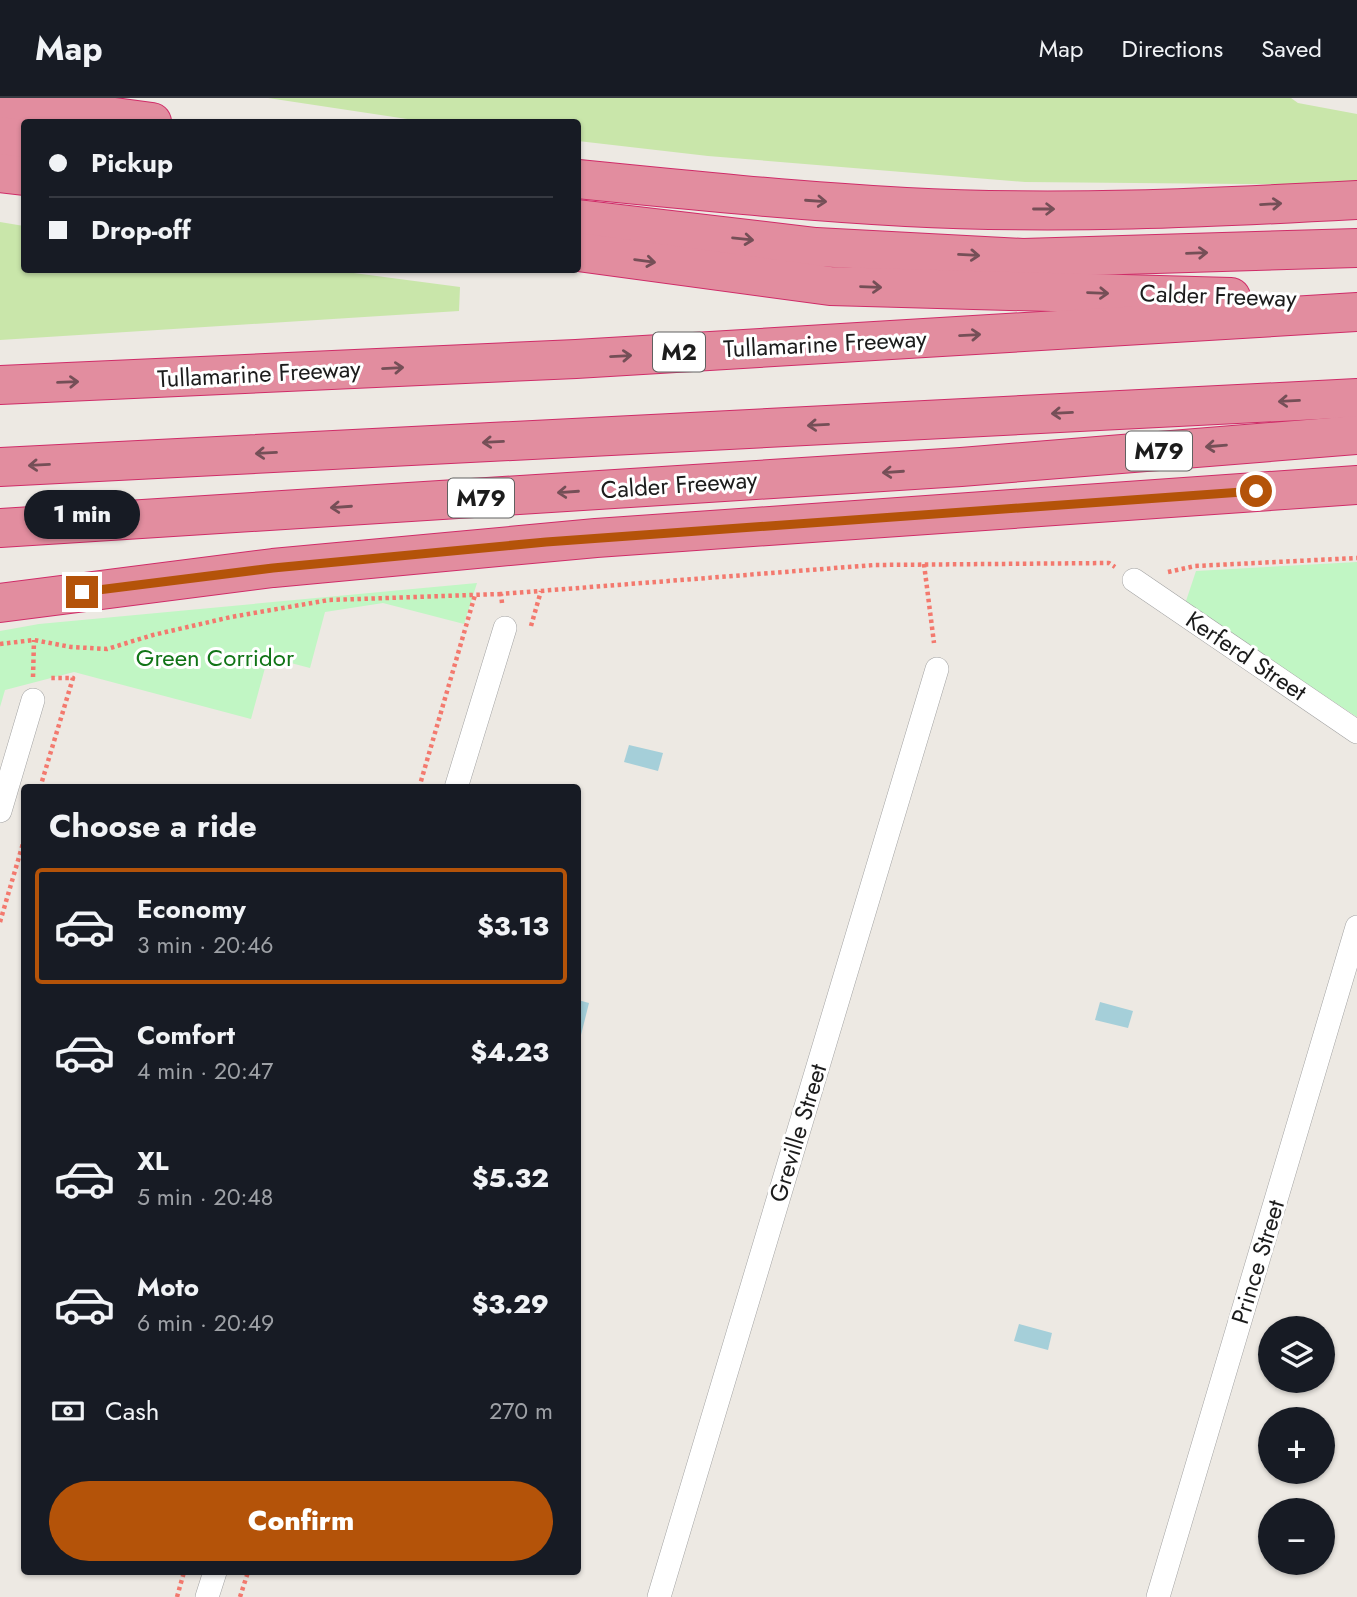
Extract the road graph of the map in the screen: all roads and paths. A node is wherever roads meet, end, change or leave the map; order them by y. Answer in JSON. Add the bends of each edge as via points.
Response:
{"nodes":[{"id":1,"x":0,"y":102,"type":"edge"},
{"id":2,"x":129,"y":119,"type":"edge"},
{"id":3,"x":0,"y":136,"type":"edge"},
{"id":4,"x":21,"y":139,"type":"edge"},
{"id":5,"x":0,"y":173,"type":"edge"},
{"id":6,"x":21,"y":176,"type":"edge"},
{"id":7,"x":581,"y":179,"type":"edge"},
{"id":8,"x":1357,"y":200,"type":"edge"},
{"id":9,"x":581,"y":219,"type":"edge"},
{"id":10,"x":1357,"y":248,"type":"edge"},
{"id":11,"x":581,"y":252,"type":"edge"},
{"id":12,"x":1357,"y":300,"type":"edge"},
{"id":13,"x":1357,"y":312,"type":"edge"},
{"id":14,"x":0,"y":385,"type":"edge"},
{"id":15,"x":1357,"y":398,"type":"edge"},
{"id":16,"x":1357,"y":435,"type":"edge"},
{"id":17,"x":0,"y":467,"type":"edge"},
{"id":18,"x":1357,"y":485,"type":"edge"},
{"id":19,"x":0,"y":528,"type":"edge"},
{"id":20,"x":1357,"y":558,"type":"edge"},
{"id":21,"x":924,"y":564,"type":"junction"},
{"id":22,"x":273,"y":568,"type":"junction"},
{"id":23,"x":1134,"y":580,"type":"junction"},
{"id":24,"x":0,"y":582,"type":"edge"},
{"id":25,"x":501,"y":594,"type":"junction"},
{"id":26,"x":475,"y":595,"type":"junction"},
{"id":27,"x":0,"y":603,"type":"edge"},
{"id":28,"x":505,"y":628,"type":"joint"},
{"id":29,"x":34,"y":639,"type":"junction"},
{"id":30,"x":0,"y":644,"type":"edge"},
{"id":31,"x":937,"y":669,"type":"joint"},
{"id":32,"x":33,"y":700,"type":"joint"},
{"id":33,"x":1357,"y":732,"type":"edge"},
{"id":34,"x":420,"y":784,"type":"edge"},
{"id":35,"x":457,"y":784,"type":"edge"},
{"id":36,"x":0,"y":811,"type":"edge"},
{"id":37,"x":21,"y":850,"type":"edge"},
{"id":38,"x":0,"y":922,"type":"edge"},
{"id":39,"x":1357,"y":927,"type":"edge"},
{"id":40,"x":183,"y":1575,"type":"edge"},
{"id":41,"x":214,"y":1575,"type":"edge"},
{"id":42,"x":247,"y":1575,"type":"edge"},
{"id":43,"x":177,"y":1597,"type":"edge"},
{"id":44,"x":207,"y":1597,"type":"edge"},
{"id":45,"x":240,"y":1597,"type":"edge"},
{"id":46,"x":659,"y":1597,"type":"edge"},
{"id":47,"x":1158,"y":1597,"type":"edge"}],
"edges":[{"from":1,"to":2,"type":"highway"},
{"from":3,"to":4,"type":"highway"},
{"from":5,"to":6,"type":"highway"},
{"from":7,"to":8,"type":"highway","one_way":true,"via":[[920,207],[1213,207]]},
{"from":9,"to":10,"type":"highway","one_way":true,"via":[[816,247],[1023,258]]},
{"from":11,"to":12,"type":"highway","name":"Calder Freeway","one_way":true,"via":[[830,286]]},
{"from":14,"to":13,"type":"highway","name":"Tullamarine Freeway","number":"M2","one_way":true,"via":[[590,358]]},
{"from":15,"to":17,"type":"highway","one_way":true},
{"from":16,"to":19,"type":"highway","name":"Calder Freeway","number":"M79","one_way":true,"via":[[961,467]]},
{"from":18,"to":22,"type":"highway","via":[[596,538]]},
{"from":20,"to":23,"type":"path","via":[[1195,566]]},
{"from":21,"to":23,"type":"path","via":[[1109,563]]},
{"from":21,"to":25,"type":"path"},
{"from":21,"to":31,"type":"path"},
{"from":22,"to":24,"type":"highway"},
{"from":22,"to":27,"type":"highway"},
{"from":23,"to":33,"type":"street","name":"Kerferd Street"},
{"from":25,"to":26,"type":"path"},
{"from":25,"to":28,"type":"path"},
{"from":26,"to":29,"type":"path","via":[[329,600],[231,617],[107,649]]},
{"from":26,"to":34,"type":"path"},
{"from":28,"to":35,"type":"street"},
{"from":29,"to":30,"type":"path"},
{"from":29,"to":32,"type":"path"},
{"from":31,"to":46,"type":"street","name":"Greville Street"},
{"from":32,"to":36,"type":"street"},
{"from":37,"to":38,"type":"path"},
{"from":39,"to":47,"type":"street","name":"Prince Street"},
{"from":40,"to":43,"type":"path"},
{"from":41,"to":44,"type":"street"},
{"from":42,"to":45,"type":"path"}]}
